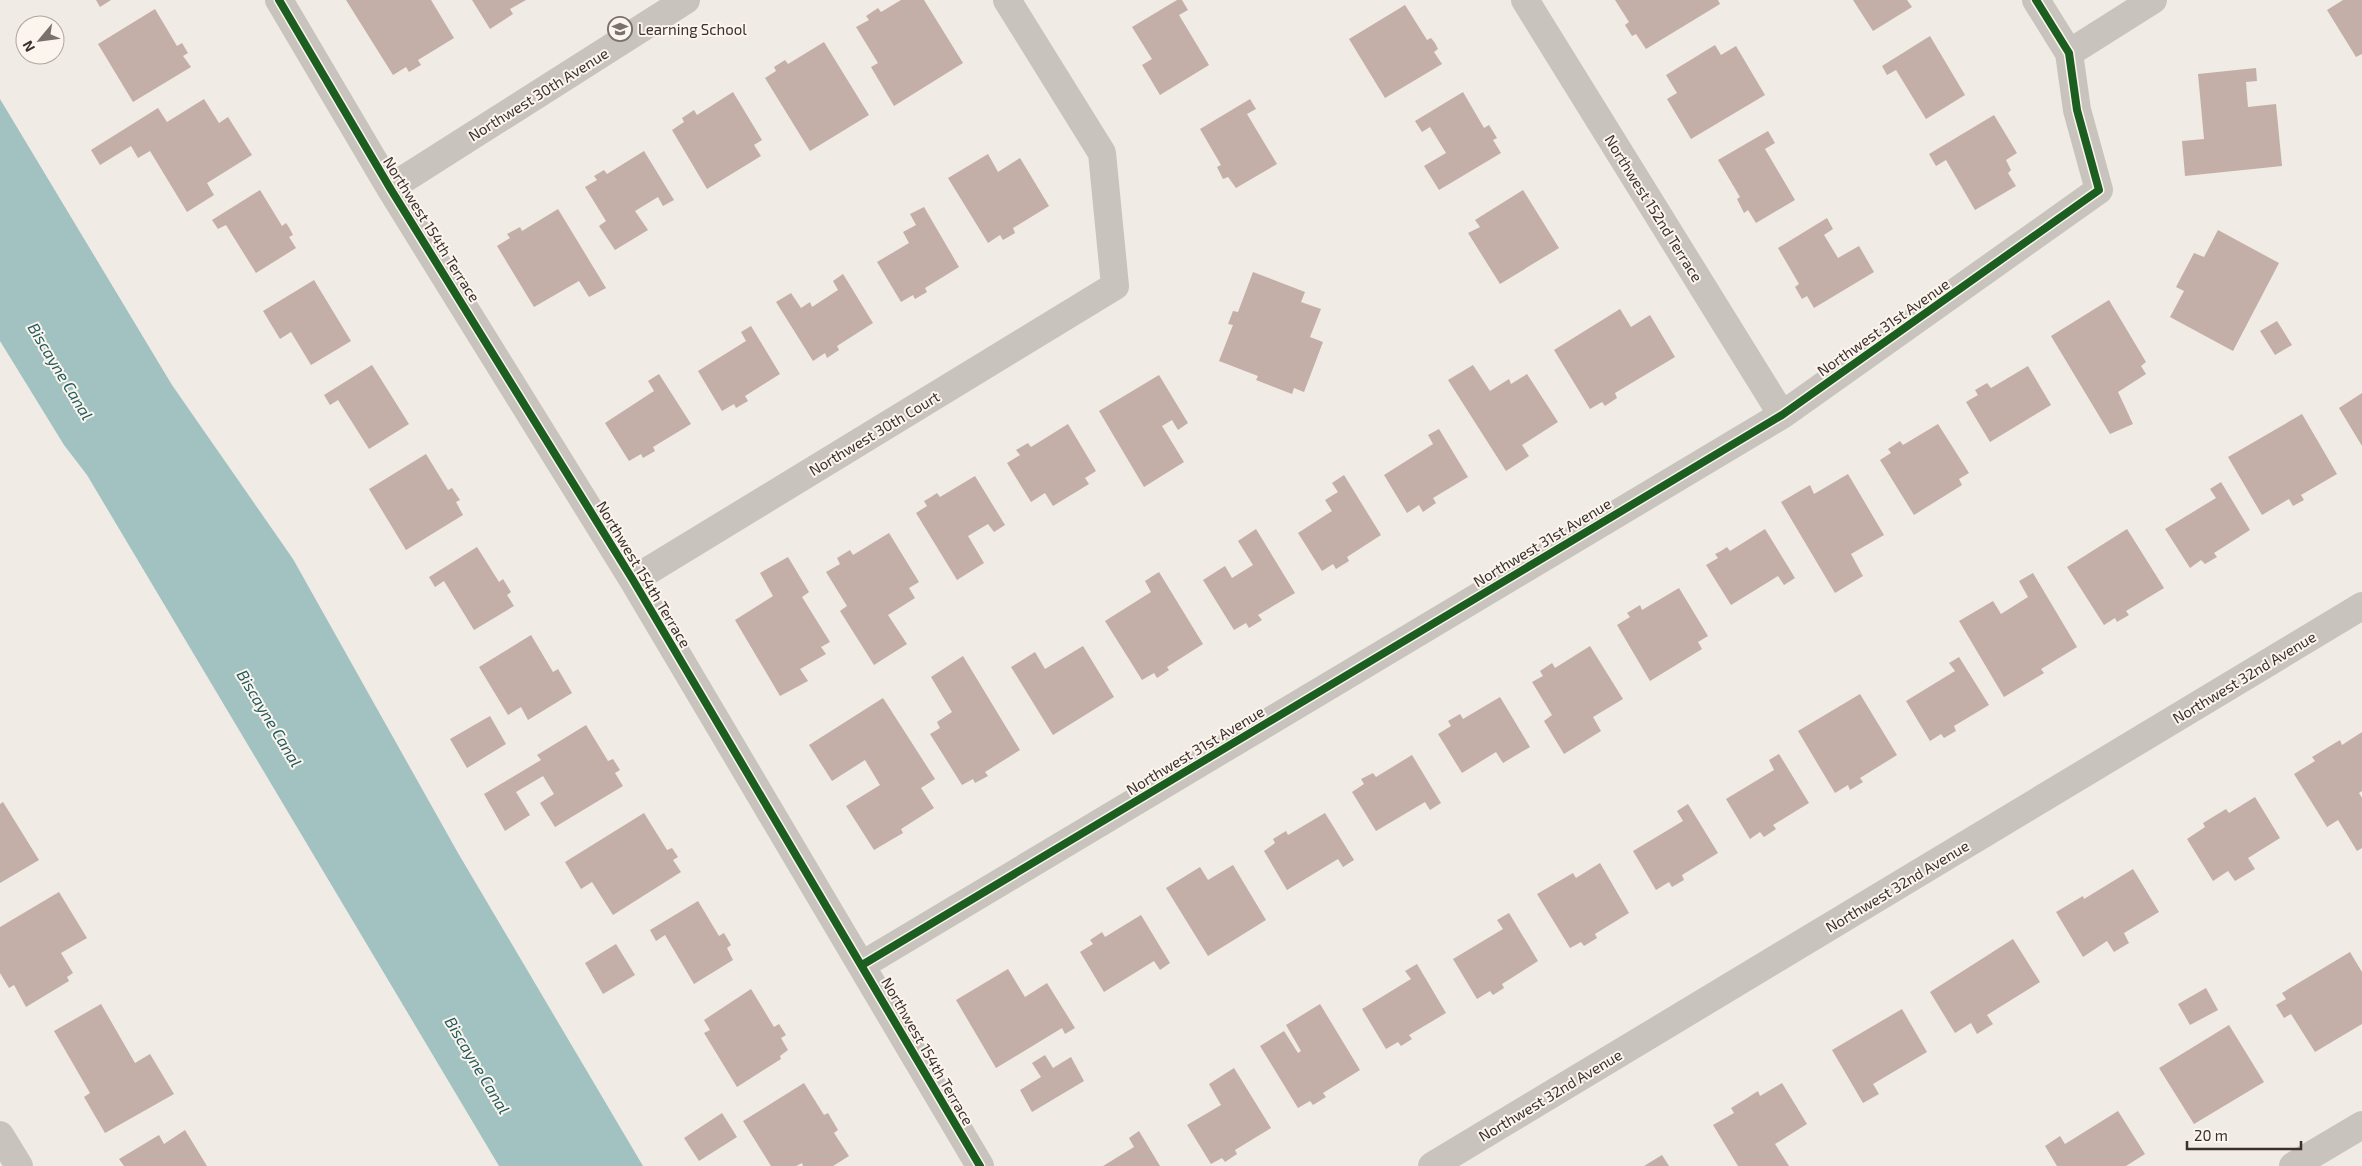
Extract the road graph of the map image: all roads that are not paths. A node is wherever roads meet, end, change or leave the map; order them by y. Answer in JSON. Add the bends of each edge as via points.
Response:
{"nodes":[{"id":1,"x":278,"y":0,"type":"edge"},
{"id":2,"x":686,"y":0,"type":"edge"},
{"id":3,"x":1007,"y":0,"type":"edge"},
{"id":4,"x":1525,"y":0,"type":"edge"},
{"id":5,"x":2036,"y":0,"type":"edge"},
{"id":6,"x":2153,"y":0,"type":"edge"},
{"id":7,"x":2069,"y":53,"type":"junction"},
{"id":8,"x":390,"y":188,"type":"junction"},
{"id":9,"x":1782,"y":415,"type":"junction"},
{"id":10,"x":632,"y":580,"type":"junction"},
{"id":11,"x":2362,"y":606,"type":"edge"},
{"id":12,"x":862,"y":965,"type":"junction"},
{"id":13,"x":2362,"y":1125,"type":"edge"},
{"id":14,"x":0,"y":1135,"type":"edge"},
{"id":15,"x":19,"y":1166,"type":"edge"},
{"id":16,"x":980,"y":1166,"type":"edge"},
{"id":17,"x":1432,"y":1166,"type":"edge"},
{"id":18,"x":2293,"y":1166,"type":"edge"}],
"edges":[{"from":1,"to":8,"type":"street","name":"Northwest 154th Terrace"},
{"from":2,"to":8,"type":"street","name":"Northwest 30th Avenue"},
{"from":3,"to":10,"type":"street","name":"Northwest 30th Court","via":[[1102,153],[1115,286]]},
{"from":4,"to":9,"type":"street","name":"Northwest 152nd Terrace"},
{"from":5,"to":7,"type":"street"},
{"from":6,"to":7,"type":"street"},
{"from":7,"to":9,"type":"street","name":"Northwest 31st Avenue","via":[[2077,110],[2099,190]]},
{"from":8,"to":10,"type":"street","name":"Northwest 154th Terrace"},
{"from":9,"to":12,"type":"street","name":"Northwest 31st Avenue"},
{"from":10,"to":12,"type":"street","name":"Northwest 154th Terrace"},
{"from":11,"to":17,"type":"street","name":"Northwest 32nd Avenue"},
{"from":12,"to":16,"type":"street","name":"Northwest 154th Terrace"},
{"from":13,"to":18,"type":"street"},
{"from":14,"to":15,"type":"street"}]}
